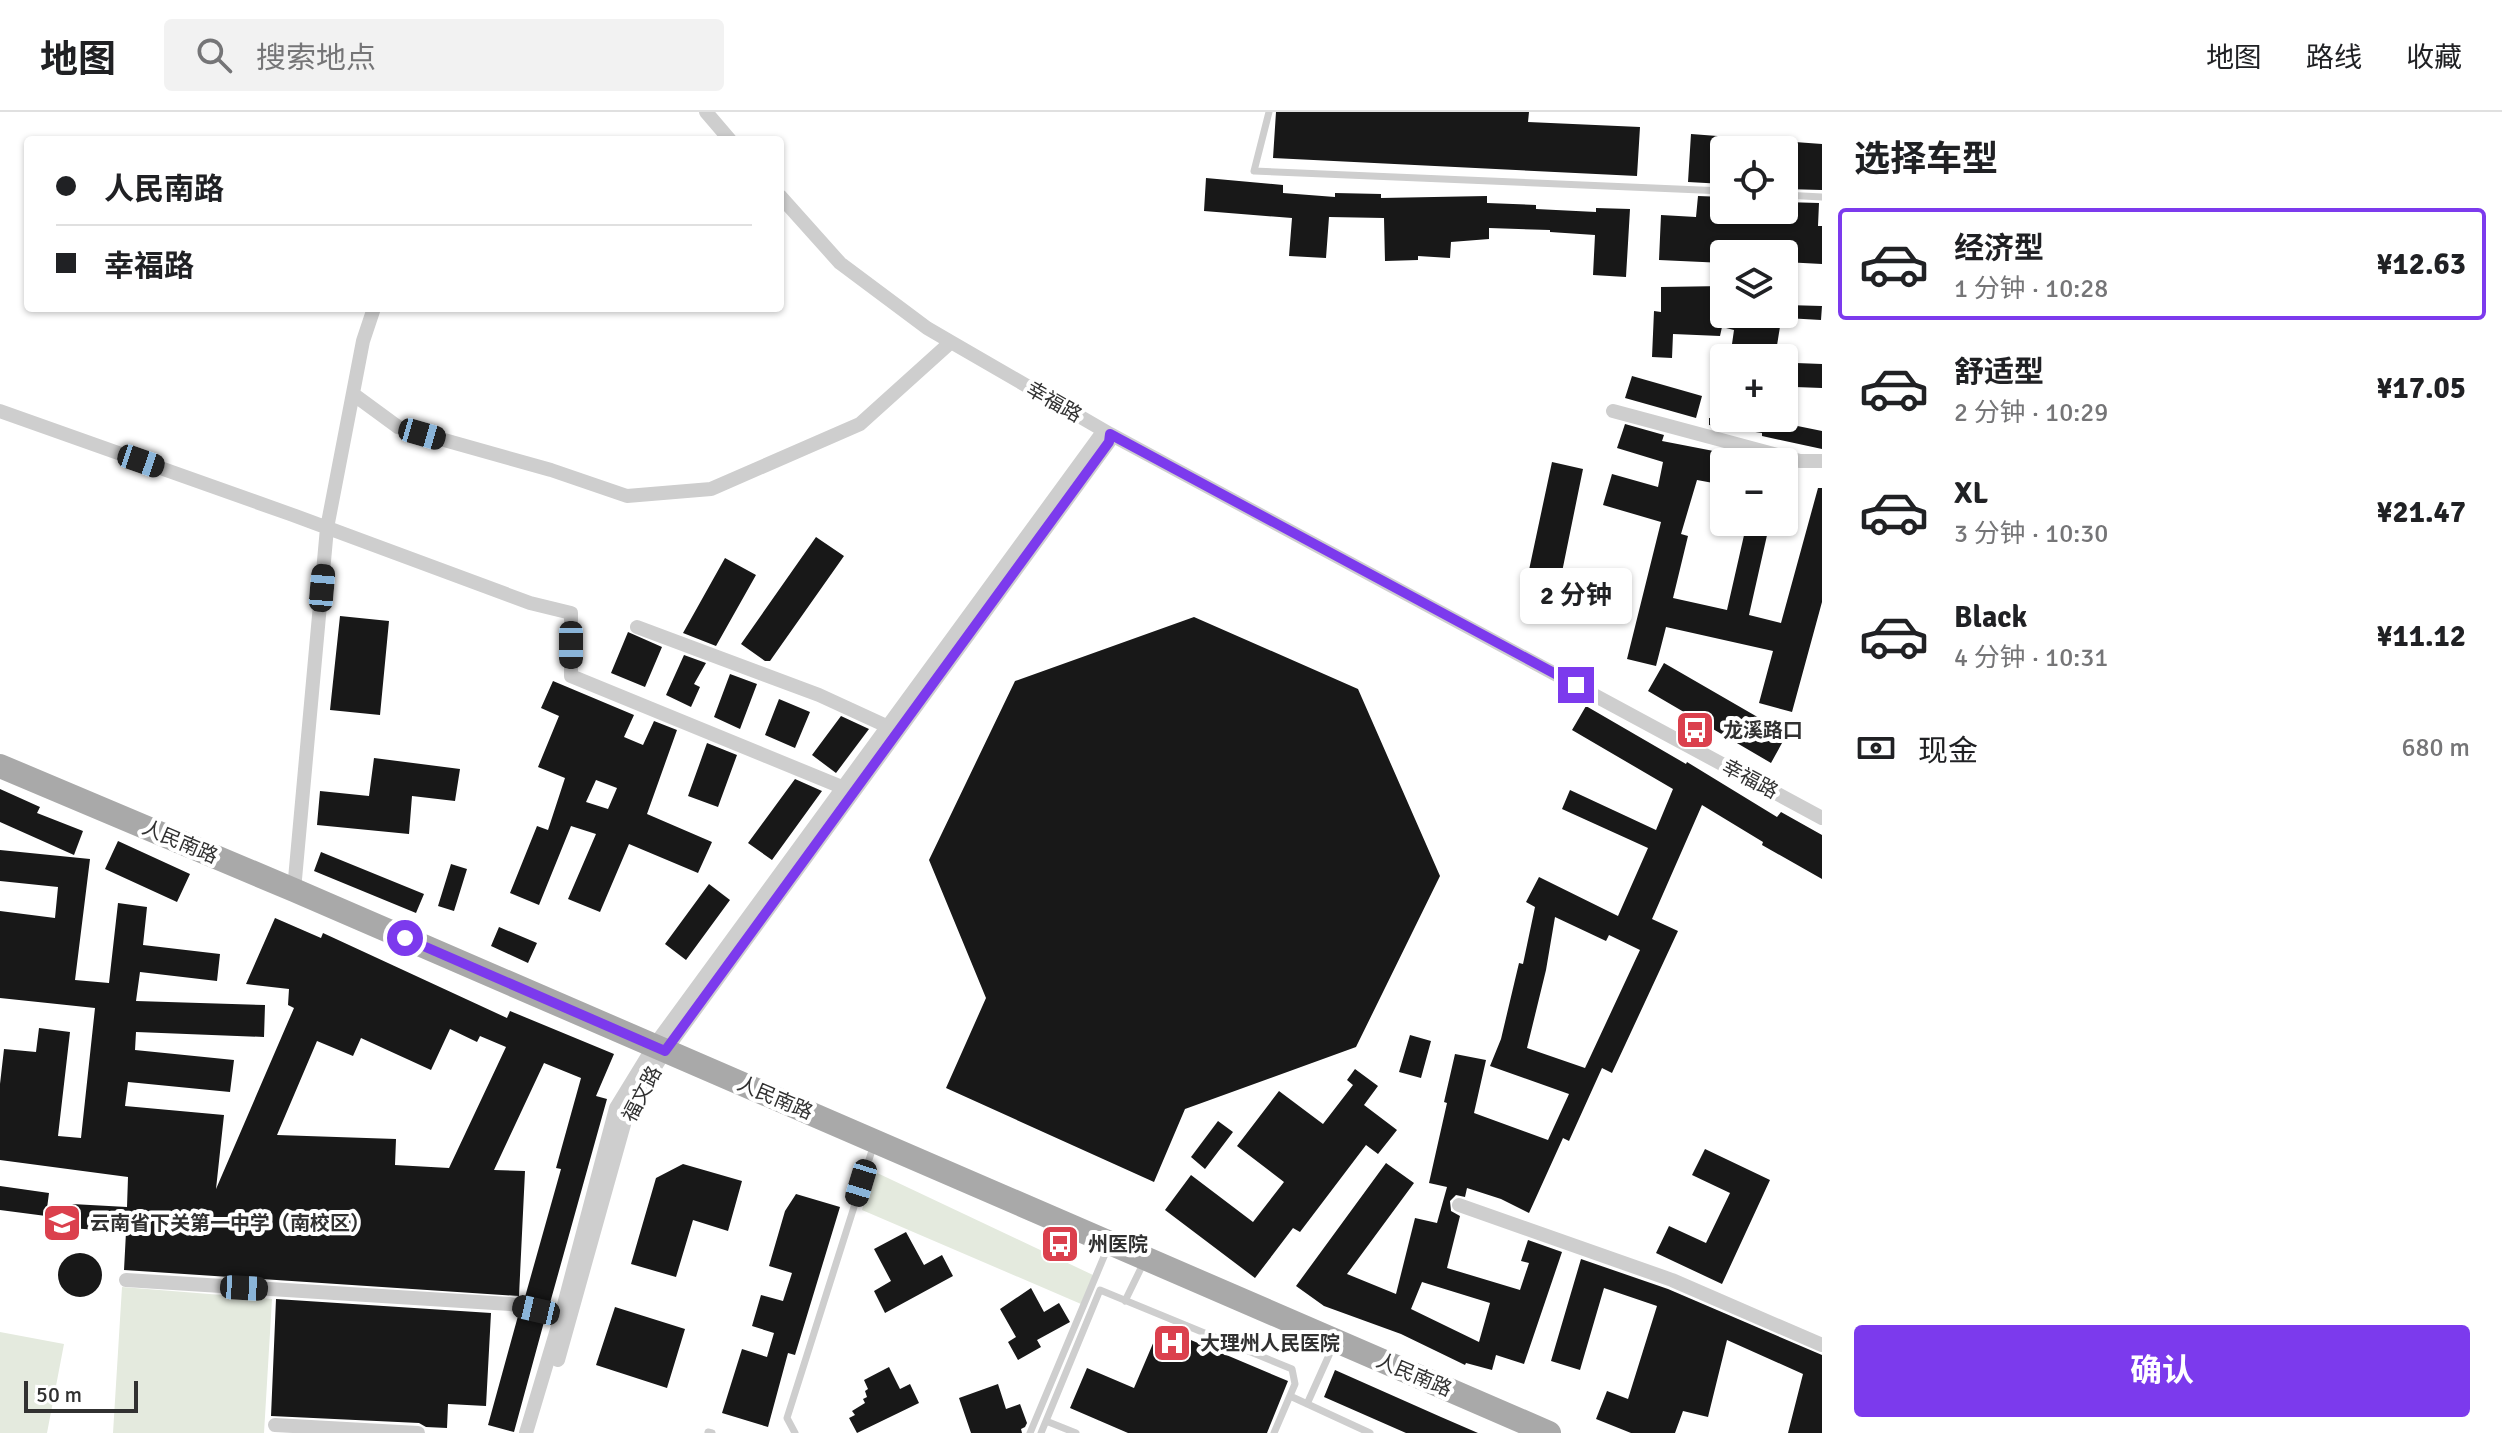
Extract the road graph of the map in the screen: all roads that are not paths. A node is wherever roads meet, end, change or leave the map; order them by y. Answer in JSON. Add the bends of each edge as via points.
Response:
{"nodes":[{"id":1,"x":706,"y":112,"type":"edge"},
{"id":2,"x":1269,"y":112,"type":"edge"},
{"id":3,"x":727,"y":136,"type":"edge"},
{"id":4,"x":1710,"y":190,"type":"edge"},
{"id":5,"x":1798,"y":196,"type":"edge"},
{"id":6,"x":1822,"y":197,"type":"edge"},
{"id":7,"x":784,"y":200,"type":"edge"},
{"id":8,"x":373,"y":312,"type":"edge"},
{"id":9,"x":951,"y":342,"type":"junction"},
{"id":10,"x":353,"y":394,"type":"junction"},
{"id":11,"x":0,"y":411,"type":"edge"},
{"id":12,"x":1613,"y":411,"type":"dead end"},
{"id":13,"x":1110,"y":434,"type":"junction"},
{"id":14,"x":1822,"y":461,"type":"edge"},
{"id":15,"x":327,"y":528,"type":"junction"},
{"id":16,"x":637,"y":627,"type":"dead end"},
{"id":17,"x":892,"y":728,"type":"junction"},
{"id":18,"x":0,"y":766,"type":"edge"},
{"id":19,"x":848,"y":790,"type":"junction"},
{"id":20,"x":1822,"y":818,"type":"edge"},
{"id":21,"x":294,"y":890,"type":"junction"},
{"id":22,"x":660,"y":1048,"type":"junction"},
{"id":23,"x":875,"y":1141,"type":"junction"},
{"id":24,"x":1459,"y":1205,"type":"dead end"},
{"id":25,"x":1110,"y":1243,"type":"junction"},
{"id":26,"x":1145,"y":1258,"type":"junction"},
{"id":27,"x":126,"y":1280,"type":"dead end"},
{"id":28,"x":1125,"y":1301,"type":"junction"},
{"id":29,"x":567,"y":1317,"type":"junction"},
{"id":30,"x":1336,"y":1341,"type":"junction"},
{"id":31,"x":1822,"y":1345,"type":"edge"},
{"id":32,"x":1290,"y":1396,"type":"junction"},
{"id":33,"x":1307,"y":1404,"type":"junction"},
{"id":34,"x":1046,"y":1421,"type":"junction"},
{"id":35,"x":275,"y":1425,"type":"dead end"},
{"id":36,"x":1539,"y":1431,"type":"edge"},
{"id":37,"x":418,"y":1433,"type":"edge"},
{"id":38,"x":526,"y":1433,"type":"edge"},
{"id":39,"x":536,"y":1433,"type":"edge"},
{"id":40,"x":795,"y":1433,"type":"edge"},
{"id":41,"x":1030,"y":1433,"type":"edge"},
{"id":42,"x":1041,"y":1433,"type":"edge"},
{"id":43,"x":1076,"y":1433,"type":"edge"},
{"id":44,"x":1274,"y":1433,"type":"edge"},
{"id":45,"x":1370,"y":1433,"type":"edge"}],
"edges":[{"from":1,"to":3,"type":"street"},
{"from":2,"to":4,"type":"lane","via":[[1254,171]]},
{"from":5,"to":6,"type":"lane"},
{"from":7,"to":9,"type":"street","name":"幸福路","via":[[840,263]]},
{"from":8,"to":10,"type":"street"},
{"from":9,"to":10,"type":"street","via":[[860,424],[711,489],[627,496],[398,427]]},
{"from":9,"to":13,"type":"street","name":"幸福路"},
{"from":10,"to":15,"type":"street"},
{"from":11,"to":15,"type":"street"},
{"from":12,"to":14,"type":"street","via":[[1800,461]]},
{"from":13,"to":17,"type":"street","name":"福文路"},
{"from":13,"to":20,"type":"street","name":"幸福路"},
{"from":15,"to":19,"type":"street","via":[[530,603],[571,613],[571,676]]},
{"from":15,"to":21,"type":"street"},
{"from":16,"to":17,"type":"street"},
{"from":17,"to":19,"type":"street","name":"福文路"},
{"from":18,"to":21,"type":"main road","name":"人民南路"},
{"from":19,"to":22,"type":"street","name":"福文路"},
{"from":21,"to":22,"type":"main road","name":"人民南路"},
{"from":22,"to":23,"type":"main road","name":"人民南路"},
{"from":22,"to":29,"type":"street","name":"福文路","via":[[616,1108]]},
{"from":23,"to":25,"type":"main road","name":"人民南路"},
{"from":23,"to":40,"type":"lane","via":[[787,1418]]},
{"from":24,"to":31,"type":"street","via":[[1672,1280]]},
{"from":25,"to":26,"type":"main road","name":"人民南路"},
{"from":25,"to":41,"type":"lane"},
{"from":26,"to":28,"type":"lane"},
{"from":26,"to":30,"type":"main road","name":"人民南路"},
{"from":27,"to":29,"type":"street","via":[[510,1304]]},
{"from":28,"to":32,"type":"lane","via":[[1288,1365],[1295,1377]]},
{"from":28,"to":34,"type":"lane","via":[[1100,1290]]},
{"from":29,"to":38,"type":"street","name":"福文路"},
{"from":29,"to":39,"type":"street","name":"福文路"},
{"from":30,"to":33,"type":"lane"},
{"from":30,"to":36,"type":"main road","name":"人民南路"},
{"from":32,"to":33,"type":"lane"},
{"from":32,"to":44,"type":"lane"},
{"from":33,"to":45,"type":"lane"},
{"from":34,"to":42,"type":"lane"},
{"from":34,"to":43,"type":"lane"},
{"from":35,"to":37,"type":"street"}]}
